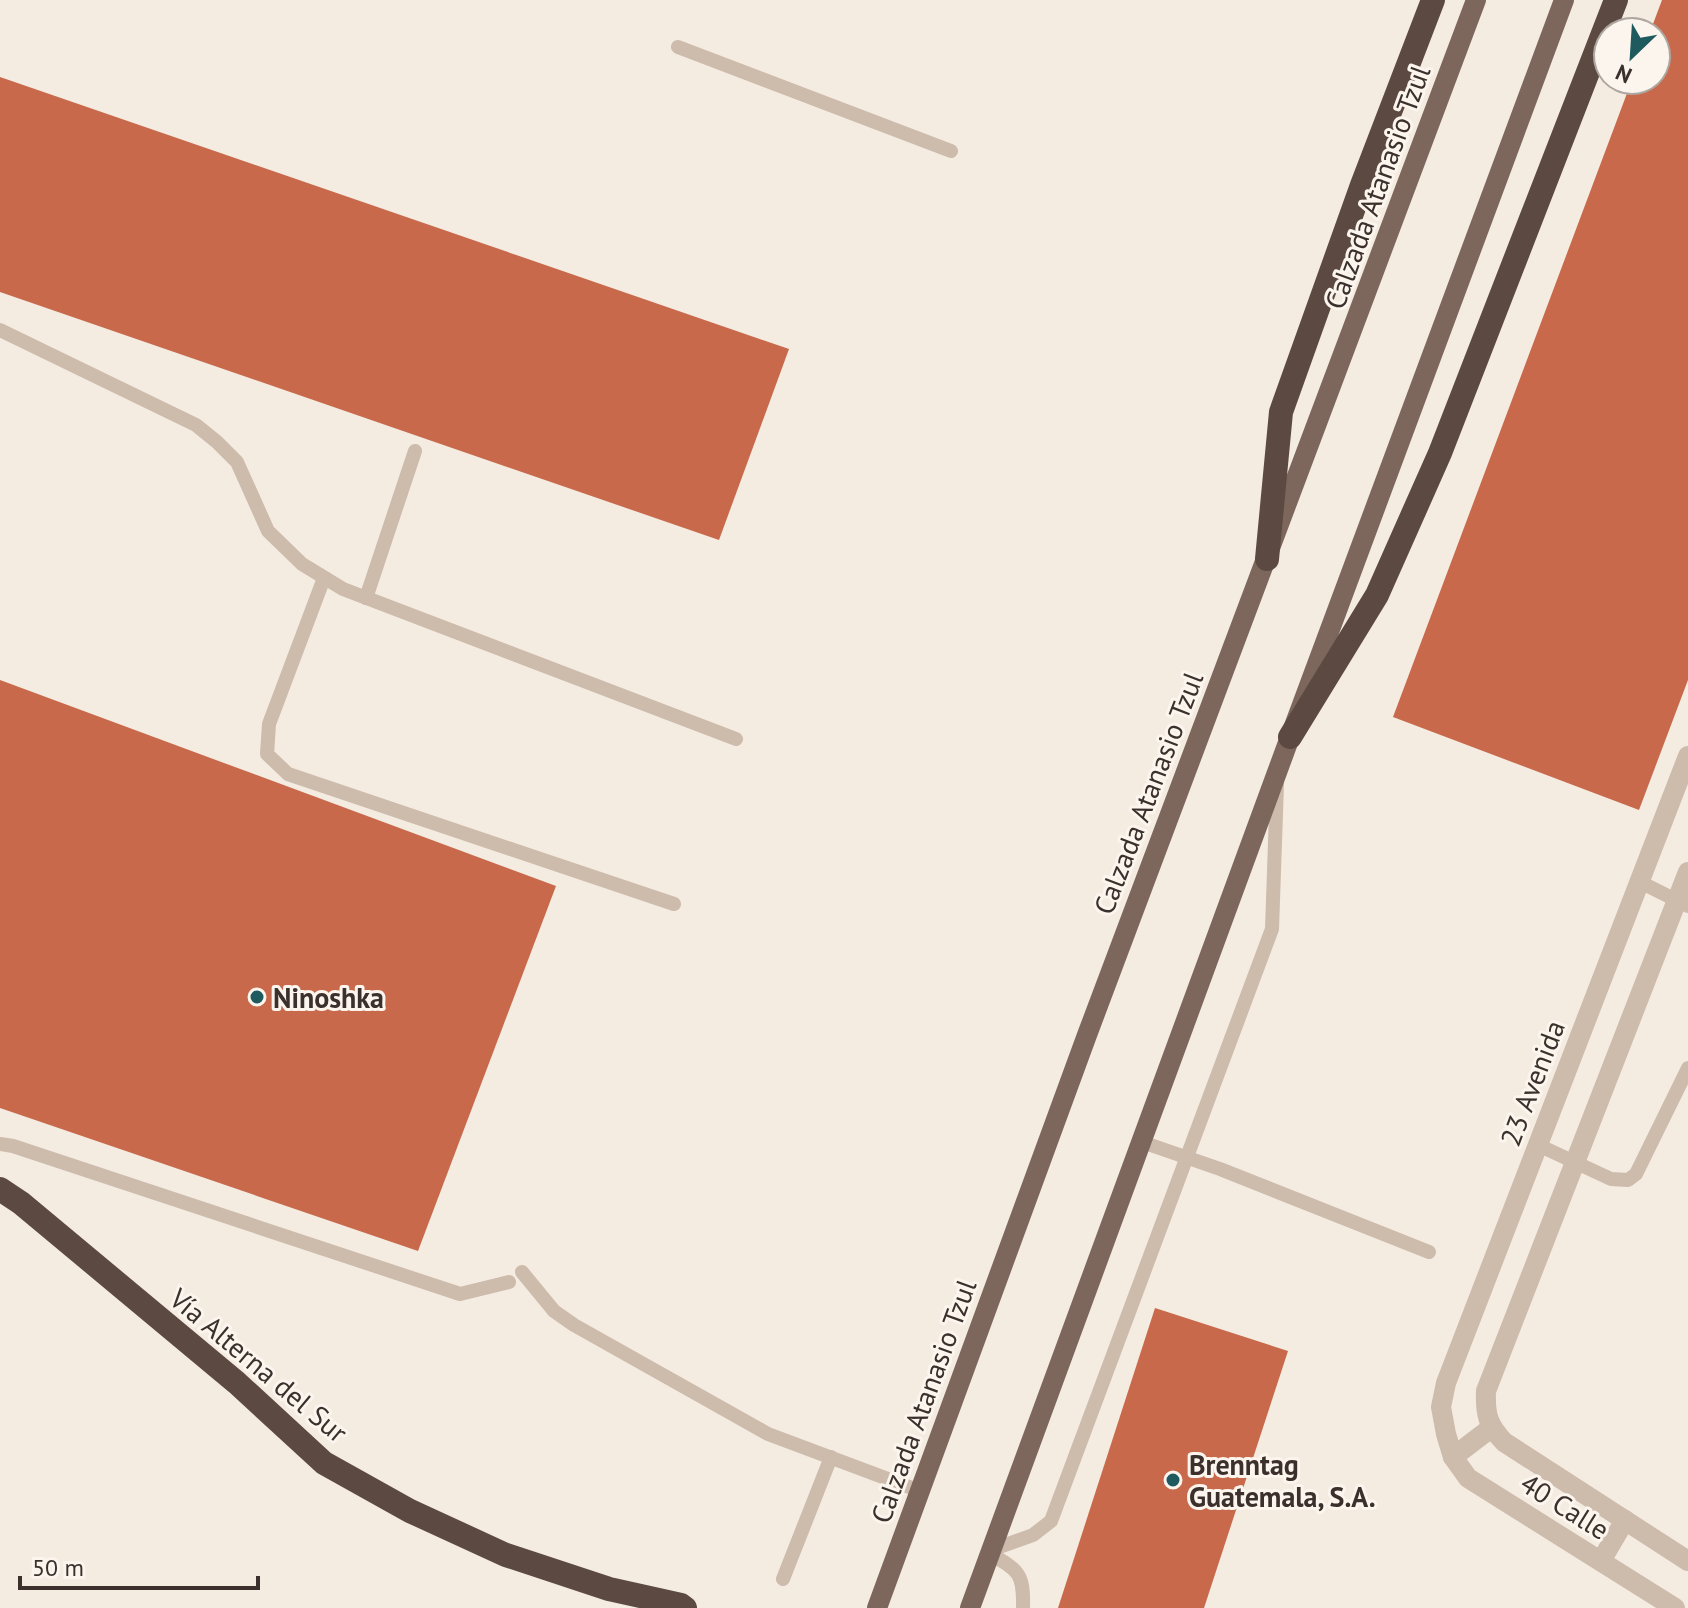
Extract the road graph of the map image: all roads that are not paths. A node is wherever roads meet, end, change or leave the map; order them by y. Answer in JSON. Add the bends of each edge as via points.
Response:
{"nodes":[{"id":1,"x":1433,"y":0,"type":"edge"},
{"id":2,"x":1476,"y":0,"type":"edge"},
{"id":3,"x":1564,"y":0,"type":"edge"},
{"id":4,"x":1616,"y":0,"type":"edge"},
{"id":5,"x":678,"y":47,"type":"dead end"},
{"id":6,"x":951,"y":151,"type":"dead end"},
{"id":7,"x":0,"y":330,"type":"edge"},
{"id":8,"x":415,"y":451,"type":"dead end"},
{"id":9,"x":1267,"y":559,"type":"junction"},
{"id":10,"x":324,"y":578,"type":"junction"},
{"id":11,"x":366,"y":598,"type":"junction"},
{"id":12,"x":1290,"y":737,"type":"junction"},
{"id":13,"x":736,"y":739,"type":"dead end"},
{"id":14,"x":1688,"y":756,"type":"edge"},
{"id":15,"x":1277,"y":772,"type":"junction"},
{"id":16,"x":1688,"y":872,"type":"edge"},
{"id":17,"x":1640,"y":882,"type":"junction"},
{"id":18,"x":1683,"y":903,"type":"edge"},
{"id":19,"x":674,"y":904,"type":"dead end"},
{"id":20,"x":1688,"y":1068,"type":"edge"},
{"id":21,"x":1142,"y":1142,"type":"junction"},
{"id":22,"x":0,"y":1144,"type":"edge"},
{"id":23,"x":1538,"y":1145,"type":"junction"},
{"id":24,"x":1186,"y":1158,"type":"junction"},
{"id":25,"x":1574,"y":1162,"type":"junction"},
{"id":26,"x":0,"y":1189,"type":"edge"},
{"id":27,"x":1429,"y":1252,"type":"dead end"},
{"id":28,"x":522,"y":1272,"type":"dead end"},
{"id":29,"x":509,"y":1282,"type":"dead end"},
{"id":30,"x":1488,"y":1419,"type":"junction"},
{"id":31,"x":1446,"y":1434,"type":"joint"},
{"id":32,"x":831,"y":1457,"type":"junction"},
{"id":33,"x":1453,"y":1457,"type":"junction"},
{"id":34,"x":920,"y":1491,"type":"junction"},
{"id":35,"x":1625,"y":1520,"type":"junction"},
{"id":36,"x":990,"y":1552,"type":"junction"},
{"id":37,"x":1601,"y":1561,"type":"junction"},
{"id":38,"x":1688,"y":1561,"type":"edge"},
{"id":39,"x":783,"y":1579,"type":"dead end"},
{"id":40,"x":685,"y":1608,"type":"edge"},
{"id":41,"x":877,"y":1608,"type":"edge"},
{"id":42,"x":970,"y":1608,"type":"edge"},
{"id":43,"x":1023,"y":1608,"type":"edge"},
{"id":44,"x":1675,"y":1608,"type":"edge"}],
"edges":[{"from":1,"to":9,"type":"highway","via":[[1281,412]]},
{"from":2,"to":9,"type":"main road","name":"Calzada Atanasio Tzul"},
{"from":3,"to":12,"type":"main road"},
{"from":4,"to":12,"type":"highway","via":[[1440,453],[1377,595]]},
{"from":5,"to":6,"type":"lane"},
{"from":7,"to":10,"type":"lane","via":[[196,425],[237,462],[268,531]]},
{"from":8,"to":11,"type":"lane"},
{"from":9,"to":34,"type":"main road","name":"Calzada Atanasio Tzul"},
{"from":10,"to":11,"type":"lane"},
{"from":10,"to":19,"type":"lane","via":[[269,724],[267,754],[288,774]]},
{"from":11,"to":13,"type":"lane"},
{"from":12,"to":15,"type":"main road"},
{"from":14,"to":17,"type":"street","name":"23 Avenida"},
{"from":15,"to":21,"type":"main road"},
{"from":15,"to":24,"type":"lane","via":[[1272,929]]},
{"from":16,"to":18,"type":"street"},
{"from":17,"to":18,"type":"lane"},
{"from":17,"to":23,"type":"street","name":"23 Avenida"},
{"from":18,"to":25,"type":"street"},
{"from":20,"to":25,"type":"lane","via":[[1636,1174],[1628,1180],[1611,1179]]},
{"from":21,"to":24,"type":"lane"},
{"from":21,"to":36,"type":"main road"},
{"from":22,"to":29,"type":"lane","via":[[460,1294]]},
{"from":23,"to":25,"type":"lane"},
{"from":23,"to":31,"type":"street","name":"23 Avenida","via":[[1446,1383],[1441,1407]]},
{"from":24,"to":27,"type":"lane"},
{"from":24,"to":36,"type":"lane","via":[[1051,1521],[1033,1535]]},
{"from":25,"to":30,"type":"street","via":[[1486,1391]]},
{"from":26,"to":40,"type":"highway","name":"Vía Alterna del Sur","via":[[237,1383],[324,1463],[410,1511],[506,1555]]},
{"from":28,"to":32,"type":"lane","via":[[554,1311],[574,1325],[768,1434]]},
{"from":30,"to":33,"type":"street"},
{"from":30,"to":35,"type":"street","name":"40 Calle","via":[[1504,1442]]},
{"from":31,"to":33,"type":"street","name":"40 Calle"},
{"from":32,"to":34,"type":"lane"},
{"from":32,"to":39,"type":"lane"},
{"from":33,"to":37,"type":"street","name":"40 Calle","via":[[1468,1478]]},
{"from":34,"to":41,"type":"main road","name":"Calzada Atanasio Tzul"},
{"from":35,"to":37,"type":"street"},
{"from":35,"to":38,"type":"street","name":"40 Calle"},
{"from":36,"to":42,"type":"main road"},
{"from":36,"to":43,"type":"lane","via":[[1020,1577]]},
{"from":37,"to":44,"type":"street","name":"40 Calle"}]}
